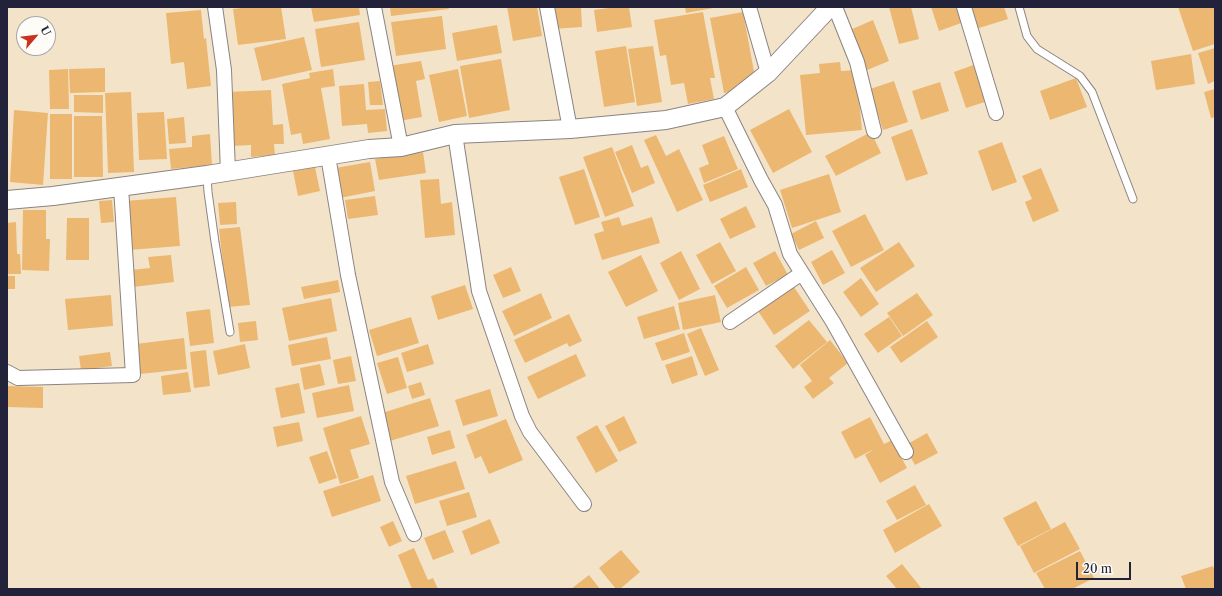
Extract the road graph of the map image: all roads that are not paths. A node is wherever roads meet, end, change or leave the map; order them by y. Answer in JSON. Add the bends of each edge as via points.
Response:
{"nodes":[{"id":1,"x":215,"y":7,"type":"edge"},
{"id":2,"x":374,"y":7,"type":"edge"},
{"id":3,"x":547,"y":7,"type":"edge"},
{"id":4,"x":749,"y":7,"type":"edge"},
{"id":5,"x":830,"y":7,"type":"edge"},
{"id":6,"x":834,"y":7,"type":"edge"},
{"id":7,"x":964,"y":7,"type":"edge"},
{"id":8,"x":1019,"y":7,"type":"edge"},
{"id":9,"x":768,"y":73,"type":"junction"},
{"id":10,"x":725,"y":107,"type":"junction"},
{"id":11,"x":996,"y":113,"type":"dead end"},
{"id":12,"x":570,"y":129,"type":"junction"},
{"id":13,"x":874,"y":131,"type":"dead end"},
{"id":14,"x":455,"y":134,"type":"junction"},
{"id":15,"x":401,"y":147,"type":"junction"},
{"id":16,"x":328,"y":156,"type":"junction"},
{"id":17,"x":228,"y":172,"type":"junction"},
{"id":18,"x":207,"y":175,"type":"junction"},
{"id":19,"x":121,"y":187,"type":"junction"},
{"id":20,"x":1133,"y":199,"type":"dead end"},
{"id":21,"x":7,"y":200,"type":"edge"},
{"id":22,"x":802,"y":273,"type":"junction"},
{"id":23,"x":730,"y":322,"type":"dead end"},
{"id":24,"x":230,"y":332,"type":"dead end"},
{"id":25,"x":7,"y":372,"type":"edge"},
{"id":26,"x":906,"y":452,"type":"dead end"},
{"id":27,"x":584,"y":504,"type":"dead end"},
{"id":28,"x":414,"y":534,"type":"dead end"}],
"edges":[{"from":1,"to":17,"type":"street","via":[[224,70]]},
{"from":2,"to":15,"type":"street"},
{"from":3,"to":12,"type":"street"},
{"from":4,"to":9,"type":"street"},
{"from":5,"to":9,"type":"street"},
{"from":6,"to":13,"type":"street","via":[[857,62]]},
{"from":7,"to":11,"type":"street"},
{"from":8,"to":20,"type":"lane","via":[[1027,36],[1037,49],[1080,76],[1092,92]]},
{"from":9,"to":10,"type":"street"},
{"from":10,"to":12,"type":"street","via":[[666,120]]},
{"from":10,"to":22,"type":"street","via":[[775,205],[790,254]]},
{"from":12,"to":14,"type":"street"},
{"from":14,"to":15,"type":"street"},
{"from":14,"to":27,"type":"street","via":[[479,291],[522,416],[530,432]]},
{"from":15,"to":16,"type":"street"},
{"from":16,"to":17,"type":"street"},
{"from":16,"to":28,"type":"street","via":[[348,275],[392,482]]},
{"from":17,"to":18,"type":"street"},
{"from":18,"to":19,"type":"street"},
{"from":18,"to":24,"type":"lane"},
{"from":19,"to":21,"type":"street"},
{"from":19,"to":25,"type":"street","via":[[133,375],[18,378]]},
{"from":22,"to":23,"type":"street"},
{"from":22,"to":26,"type":"street","via":[[833,322]]}]}
